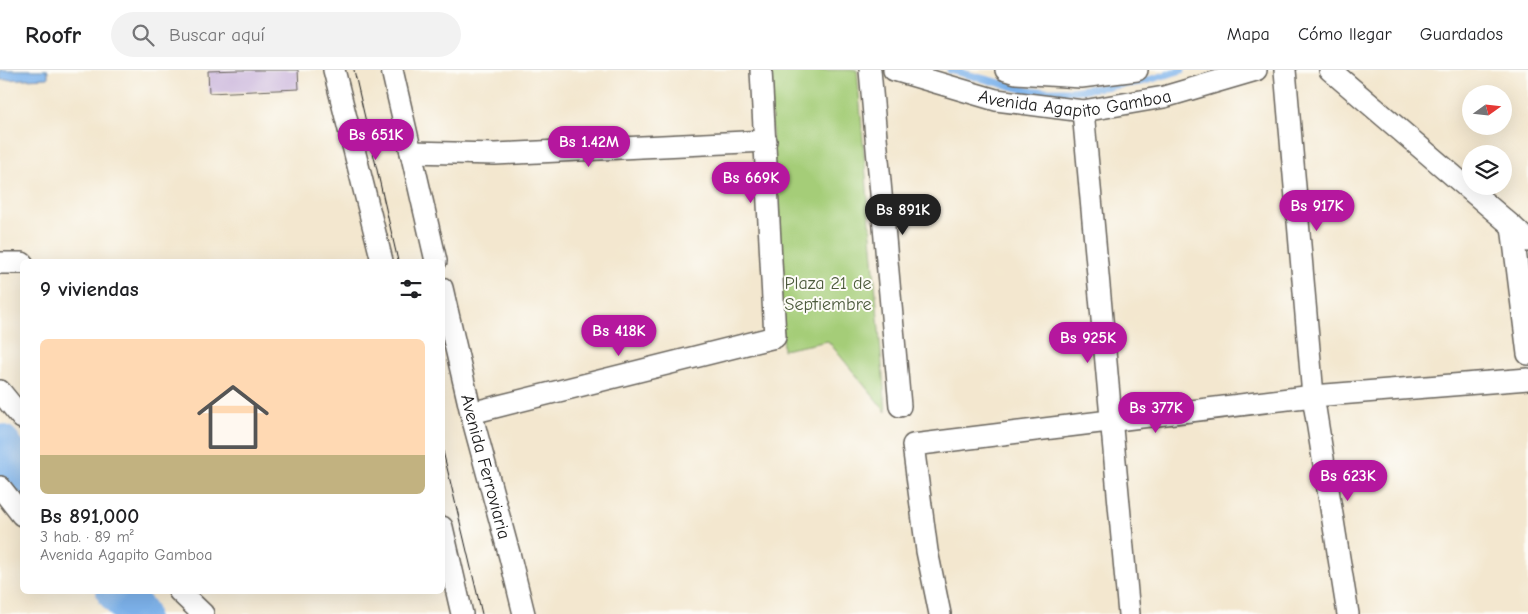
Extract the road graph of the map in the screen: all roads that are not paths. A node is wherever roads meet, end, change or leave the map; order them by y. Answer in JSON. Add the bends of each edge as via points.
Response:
{"nodes":[{"id":1,"x":334,"y":70,"type":"edge"},
{"id":2,"x":392,"y":70,"type":"edge"},
{"id":3,"x":762,"y":70,"type":"edge"},
{"id":4,"x":870,"y":70,"type":"edge"},
{"id":5,"x":894,"y":70,"type":"edge"},
{"id":6,"x":1006,"y":70,"type":"edge"},
{"id":7,"x":1137,"y":70,"type":"edge"},
{"id":8,"x":1256,"y":70,"type":"edge"},
{"id":9,"x":1285,"y":70,"type":"edge"},
{"id":10,"x":1330,"y":70,"type":"edge"},
{"id":11,"x":1083,"y":111,"type":"junction"},
{"id":12,"x":766,"y":141,"type":"junction"},
{"id":13,"x":411,"y":152,"type":"junction"},
{"id":14,"x":1512,"y":226,"type":"junction"},
{"id":15,"x":1528,"y":241,"type":"edge"},
{"id":16,"x":381,"y":259,"type":"edge"},
{"id":17,"x":436,"y":259,"type":"edge"},
{"id":18,"x":0,"y":263,"type":"edge"},
{"id":19,"x":20,"y":263,"type":"edge"},
{"id":20,"x":445,"y":301,"type":"edge"},
{"id":21,"x":1528,"y":354,"type":"edge"},
{"id":22,"x":1528,"y":379,"type":"edge"},
{"id":23,"x":0,"y":391,"type":"edge"},
{"id":24,"x":1313,"y":396,"type":"junction"},
{"id":25,"x":900,"y":406,"type":"dead end"},
{"id":26,"x":471,"y":413,"type":"junction"},
{"id":27,"x":20,"y":416,"type":"edge"},
{"id":28,"x":1112,"y":421,"type":"junction"},
{"id":29,"x":0,"y":487,"type":"edge"},
{"id":30,"x":20,"y":512,"type":"edge"},
{"id":31,"x":445,"y":540,"type":"edge"},
{"id":32,"x":182,"y":594,"type":"edge"},
{"id":33,"x":203,"y":614,"type":"edge"},
{"id":34,"x":462,"y":614,"type":"edge"},
{"id":35,"x":524,"y":614,"type":"edge"},
{"id":36,"x":940,"y":614,"type":"edge"},
{"id":37,"x":1129,"y":614,"type":"edge"},
{"id":38,"x":1348,"y":614,"type":"edge"}],
"edges":[{"from":1,"to":16,"type":"street"},
{"from":2,"to":13,"type":"street"},
{"from":3,"to":12,"type":"street"},
{"from":4,"to":25,"type":"street"},
{"from":5,"to":11,"type":"street","name":"Avenida Agapito Gamboa","via":[[996,100]]},
{"from":6,"to":7,"type":"street","name":"Avenida Agapito Gamboa","via":[[1082,77]]},
{"from":8,"to":11,"type":"street","name":"Avenida Agapito Gamboa","via":[[1164,97]]},
{"from":9,"to":24,"type":"street"},
{"from":10,"to":14,"type":"street"},
{"from":11,"to":28,"type":"street"},
{"from":12,"to":13,"type":"street","via":[[495,154]]},
{"from":12,"to":26,"type":"street","via":[[775,337]]},
{"from":13,"to":17,"type":"street"},
{"from":14,"to":15,"type":"street"},
{"from":14,"to":21,"type":"street"},
{"from":18,"to":19,"type":"street"},
{"from":20,"to":26,"type":"street","name":"Avenida Ferroviaria"},
{"from":22,"to":24,"type":"street"},
{"from":23,"to":27,"type":"street"},
{"from":24,"to":28,"type":"street"},
{"from":24,"to":38,"type":"street"},
{"from":26,"to":35,"type":"street","name":"Avenida Ferroviaria"},
{"from":28,"to":36,"type":"street","via":[[913,445],[927,551]]},
{"from":28,"to":37,"type":"street"},
{"from":29,"to":30,"type":"street"},
{"from":31,"to":34,"type":"street"},
{"from":32,"to":33,"type":"street"}]}
